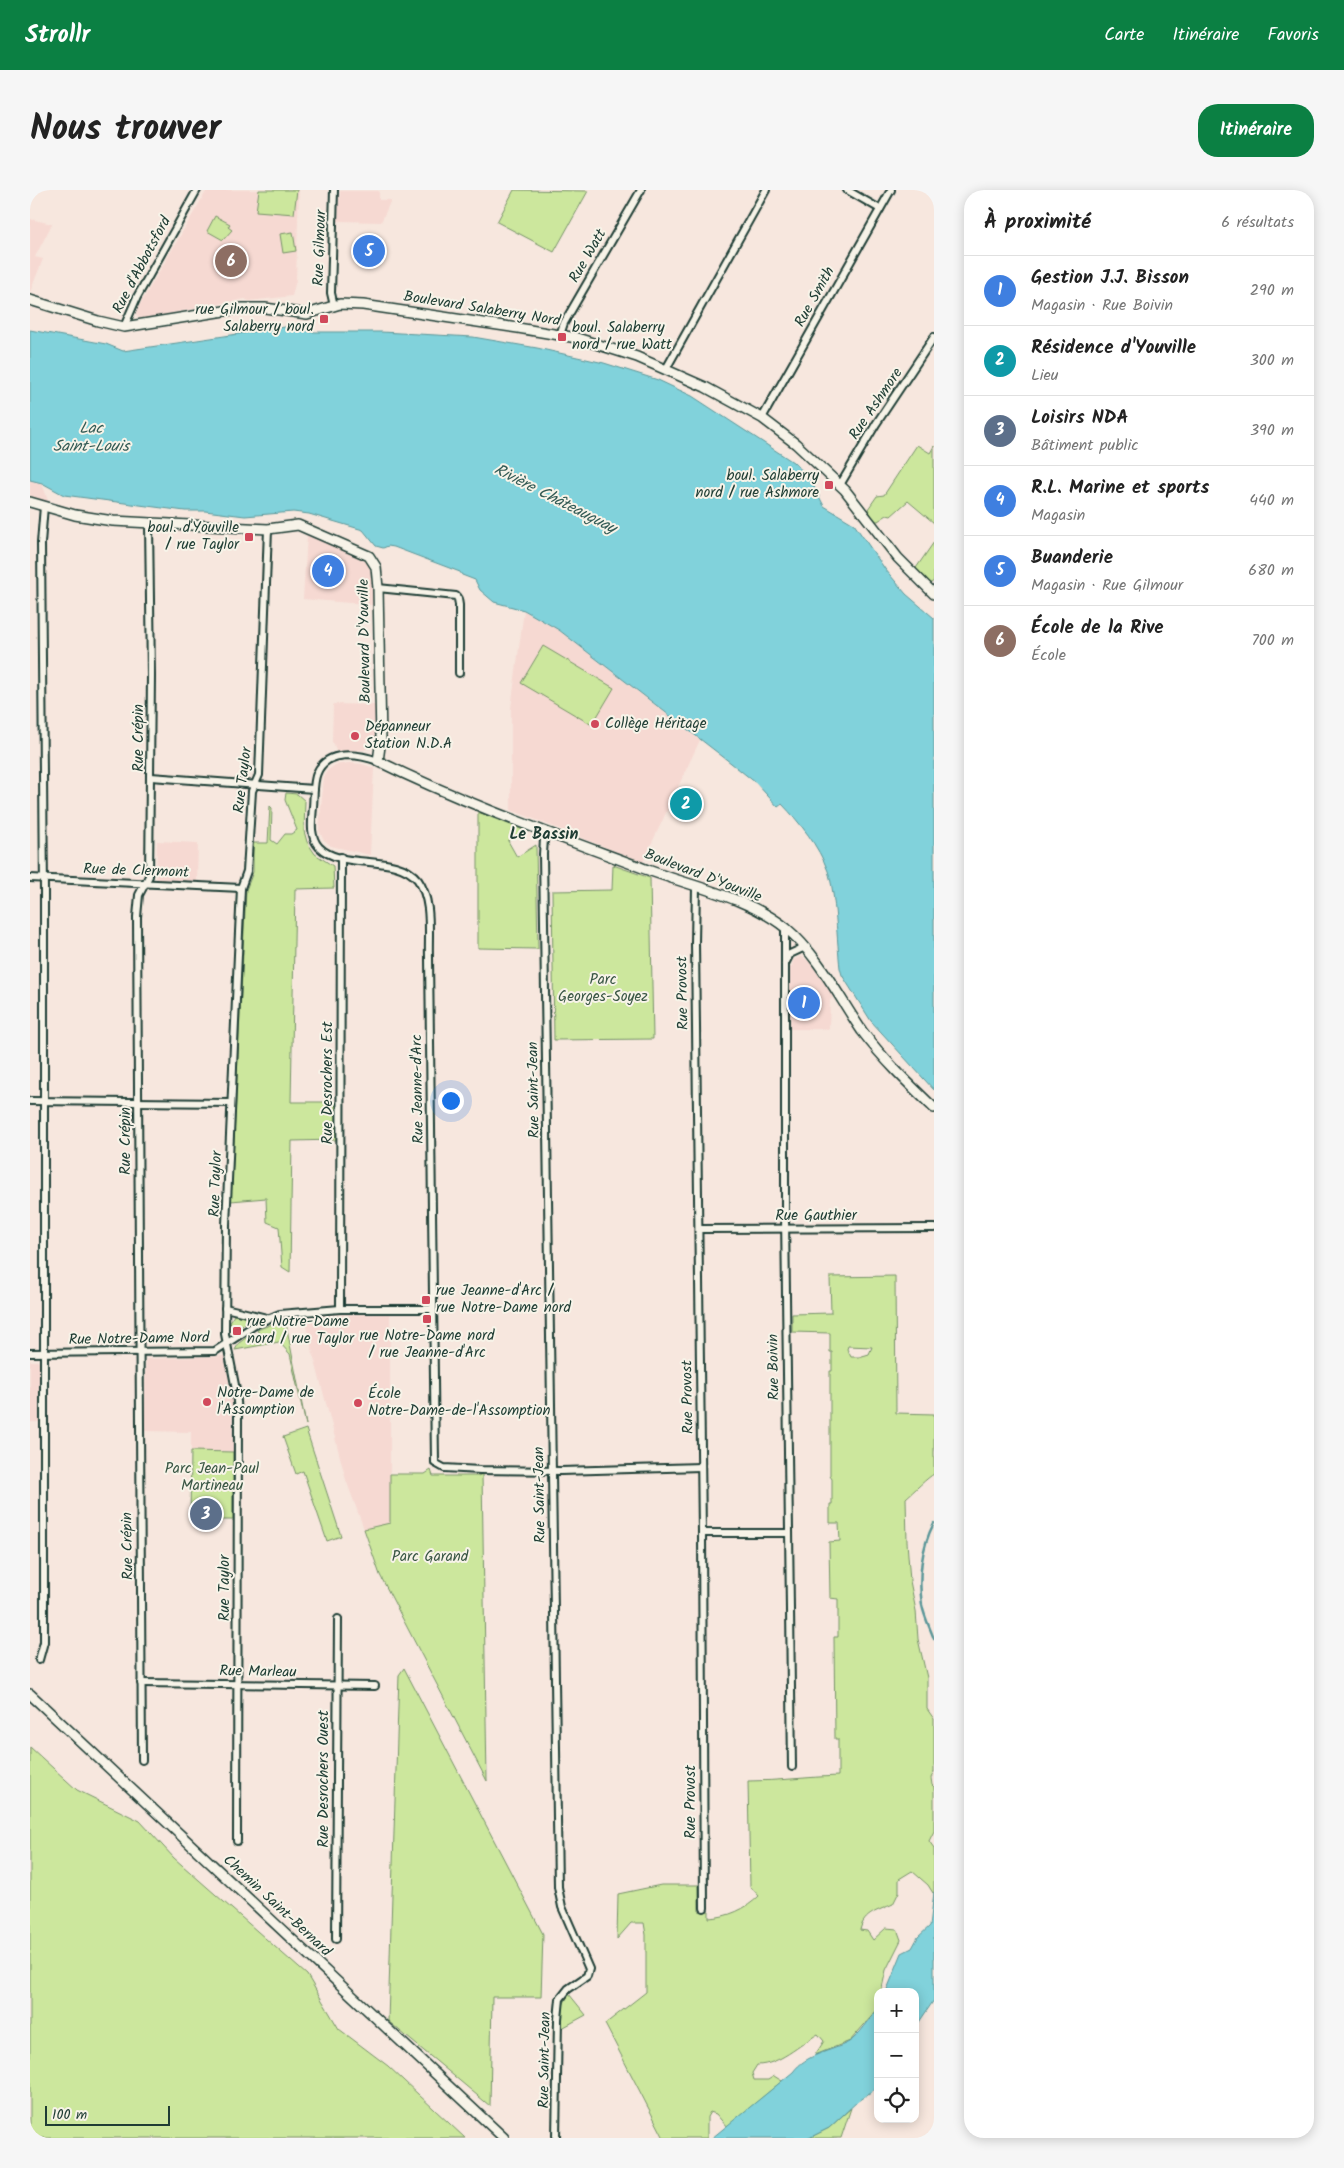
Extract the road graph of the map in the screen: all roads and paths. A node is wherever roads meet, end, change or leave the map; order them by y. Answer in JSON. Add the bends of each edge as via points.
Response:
{"nodes":[{"id":1,"x":197,"y":190,"type":"edge"},
{"id":2,"x":334,"y":190,"type":"edge"},
{"id":3,"x":641,"y":190,"type":"edge"},
{"id":4,"x":766,"y":190,"type":"edge"},
{"id":5,"x":846,"y":190,"type":"edge"},
{"id":6,"x":891,"y":190,"type":"edge"},
{"id":7,"x":880,"y":209,"type":"junction"},
{"id":8,"x":30,"y":300,"type":"edge"},
{"id":9,"x":334,"y":306,"type":"junction"},
{"id":10,"x":124,"y":327,"type":"junction"},
{"id":11,"x":560,"y":335,"type":"junction"},
{"id":12,"x":934,"y":337,"type":"edge"},
{"id":13,"x":666,"y":368,"type":"junction"},
{"id":14,"x":762,"y":418,"type":"junction"},
{"id":15,"x":840,"y":485,"type":"junction"},
{"id":16,"x":30,"y":502,"type":"edge"},
{"id":17,"x":44,"y":506,"type":"junction"},
{"id":18,"x":150,"y":524,"type":"junction"},
{"id":19,"x":268,"y":529,"type":"junction"},
{"id":20,"x":378,"y":588,"type":"junction"},
{"id":21,"x":934,"y":594,"type":"edge"},
{"id":22,"x":459,"y":673,"type":"dead end"},
{"id":23,"x":378,"y":761,"type":"junction"},
{"id":24,"x":151,"y":777,"type":"junction"},
{"id":25,"x":256,"y":784,"type":"junction"},
{"id":26,"x":314,"y":788,"type":"junction"},
{"id":27,"x":546,"y":832,"type":"junction"},
{"id":28,"x":341,"y":857,"type":"junction"},
{"id":29,"x":30,"y":878,"type":"edge"},
{"id":30,"x":43,"y":879,"type":"junction"},
{"id":31,"x":145,"y":884,"type":"junction"},
{"id":32,"x":696,"y":887,"type":"junction"},
{"id":33,"x":241,"y":888,"type":"junction"},
{"id":34,"x":785,"y":928,"type":"junction"},
{"id":35,"x":806,"y":947,"type":"junction"},
{"id":36,"x":784,"y":967,"type":"junction"},
{"id":37,"x":30,"y":1101,"type":"edge"},
{"id":38,"x":43,"y":1102,"type":"junction"},
{"id":39,"x":138,"y":1102,"type":"junction"},
{"id":40,"x":232,"y":1103,"type":"junction"},
{"id":41,"x":934,"y":1108,"type":"edge"},
{"id":42,"x":786,"y":1228,"type":"junction"},
{"id":43,"x":934,"y":1228,"type":"edge"},
{"id":44,"x":699,"y":1229,"type":"junction"},
{"id":45,"x":225,"y":1308,"type":"junction"},
{"id":46,"x":340,"y":1309,"type":"junction"},
{"id":47,"x":433,"y":1309,"type":"junction"},
{"id":48,"x":268,"y":1318,"type":"junction"},
{"id":49,"x":227,"y":1344,"type":"junction"},
{"id":50,"x":139,"y":1352,"type":"junction"},
{"id":51,"x":30,"y":1353,"type":"edge"},
{"id":52,"x":44,"y":1353,"type":"junction"},
{"id":53,"x":701,"y":1467,"type":"junction"},
{"id":54,"x":552,"y":1470,"type":"junction"},
{"id":55,"x":702,"y":1533,"type":"junction"},
{"id":56,"x":789,"y":1533,"type":"junction"},
{"id":57,"x":338,"y":1619,"type":"dead end"},
{"id":58,"x":39,"y":1660,"type":"dead end"},
{"id":59,"x":141,"y":1683,"type":"junction"},
{"id":60,"x":238,"y":1685,"type":"junction"},
{"id":61,"x":337,"y":1686,"type":"junction"},
{"id":62,"x":375,"y":1686,"type":"dead end"},
{"id":63,"x":30,"y":1694,"type":"edge"},
{"id":64,"x":142,"y":1760,"type":"dead end"},
{"id":65,"x":792,"y":1767,"type":"dead end"},
{"id":66,"x":237,"y":1841,"type":"dead end"},
{"id":67,"x":704,"y":1908,"type":"dead end"},
{"id":68,"x":336,"y":1939,"type":"dead end"},
{"id":69,"x":504,"y":2138,"type":"edge"},
{"id":70,"x":556,"y":2138,"type":"edge"}],
"edges":[{"from":1,"to":10,"type":"street","name":"Rue d'Abbotsford","via":[[136,297]]},
{"from":2,"to":9,"type":"street","name":"Rue Gilmour","via":[[331,293]]},
{"from":3,"to":11,"type":"street","name":"Rue Watt"},
{"from":4,"to":13,"type":"street"},
{"from":5,"to":7,"type":"street"},
{"from":6,"to":7,"type":"street","name":"Rue Smith"},
{"from":7,"to":14,"type":"street","name":"Rue Smith"},
{"from":8,"to":10,"type":"street","name":"Boulevard Salaberry Nord"},
{"from":9,"to":10,"type":"street","name":"Boulevard Salaberry Nord","via":[[303,314],[240,308]]},
{"from":9,"to":11,"type":"street","name":"Boulevard Salaberry Nord","via":[[375,306]]},
{"from":11,"to":13,"type":"street","name":"Boulevard Salaberry Nord","via":[[609,347]]},
{"from":12,"to":15,"type":"street","name":"Rue Ashmore"},
{"from":13,"to":14,"type":"street","name":"Boulevard Salaberry Nord"},
{"from":14,"to":15,"type":"street","name":"Boulevard Salaberry Nord"},
{"from":15,"to":21,"type":"street","name":"Boulevard Salaberry Nord","via":[[898,558]]},
{"from":16,"to":17,"type":"street","name":"Boulevard D'Youville"},
{"from":17,"to":18,"type":"street","name":"Boulevard D'Youville","via":[[85,518]]},
{"from":17,"to":30,"type":"street","via":[[41,543]]},
{"from":18,"to":19,"type":"street","name":"Boulevard D'Youville"},
{"from":18,"to":24,"type":"street","name":"Rue Crépin"},
{"from":19,"to":20,"type":"street","name":"Boulevard D'Youville","via":[[298,525],[358,550],[374,561]]},
{"from":19,"to":25,"type":"street","name":"Rue Taylor","via":[[259,775]]},
{"from":20,"to":22,"type":"street","via":[[456,596],[459,605]]},
{"from":20,"to":23,"type":"street","name":"Boulevard D'Youville","via":[[381,743]]},
{"from":23,"to":26,"type":"street","via":[[352,755],[330,759],[318,771]]},
{"from":23,"to":27,"type":"street","name":"Boulevard D'Youville","via":[[426,784]]},
{"from":24,"to":25,"type":"street"},
{"from":24,"to":31,"type":"street","name":"Rue Crépin","via":[[149,876]]},
{"from":25,"to":26,"type":"street"},
{"from":25,"to":33,"type":"street","name":"Rue Taylor","via":[[252,791],[248,871]]},
{"from":26,"to":28,"type":"street","name":"Rue Jeanne-d'Arc","via":[[314,839],[324,850]]},
{"from":27,"to":32,"type":"street","name":"Boulevard D'Youville"},
{"from":27,"to":54,"type":"street","name":"Rue Saint-Jean","via":[[543,854]]},
{"from":28,"to":46,"type":"street","name":"Rue Desrochers Est"},
{"from":28,"to":47,"type":"street","name":"Rue Jeanne-d'Arc","via":[[409,871],[420,884],[427,902]]},
{"from":29,"to":30,"type":"street","name":"Rue de Clermont"},
{"from":30,"to":31,"type":"street","name":"Rue de Clermont"},
{"from":30,"to":38,"type":"street"},
{"from":31,"to":33,"type":"street","name":"Rue de Clermont"},
{"from":31,"to":39,"type":"street","name":"Rue Crépin","via":[[137,917]]},
{"from":32,"to":34,"type":"street","name":"Boulevard D'Youville","via":[[745,904]]},
{"from":32,"to":44,"type":"street","name":"Rue Provost"},
{"from":33,"to":40,"type":"street","name":"Rue Taylor"},
{"from":34,"to":35,"type":"street","name":"Boulevard D'Youville"},
{"from":34,"to":36,"type":"street","name":"Rue Boivin"},
{"from":35,"to":36,"type":"street","via":[[790,954]]},
{"from":35,"to":41,"type":"street","name":"Boulevard D'Youville","via":[[867,1037]]},
{"from":36,"to":42,"type":"street","name":"Rue Boivin"},
{"from":37,"to":38,"type":"street"},
{"from":38,"to":39,"type":"street"},
{"from":38,"to":52,"type":"street"},
{"from":39,"to":40,"type":"street"},
{"from":39,"to":50,"type":"street","name":"Rue Crépin"},
{"from":40,"to":45,"type":"street","name":"Rue Taylor"},
{"from":42,"to":43,"type":"street","name":"Rue Gauthier"},
{"from":42,"to":44,"type":"street","name":"Rue Gauthier"},
{"from":42,"to":56,"type":"street","name":"Rue Boivin"},
{"from":44,"to":53,"type":"street","name":"Rue Provost"},
{"from":45,"to":48,"type":"street","name":"Rue Notre-Dame Nord"},
{"from":45,"to":49,"type":"street","name":"Rue Taylor"},
{"from":46,"to":47,"type":"street","name":"Rue Notre-Dame Nord"},
{"from":46,"to":48,"type":"street","name":"Rue Notre-Dame Nord","via":[[302,1311]]},
{"from":47,"to":54,"type":"street","name":"Rue Jeanne-d'Arc","via":[[434,1455],[437,1466],[449,1469]]},
{"from":48,"to":49,"type":"street","name":"Rue Notre-Dame Nord"},
{"from":49,"to":50,"type":"street","name":"Rue Notre-Dame Nord","via":[[215,1351]]},
{"from":49,"to":60,"type":"street","name":"Rue Taylor","via":[[238,1414]]},
{"from":50,"to":52,"type":"street","name":"Rue Notre-Dame Nord"},
{"from":50,"to":59,"type":"street","name":"Rue Crépin"},
{"from":51,"to":52,"type":"street","name":"Rue Notre-Dame Nord"},
{"from":52,"to":58,"type":"street","via":[[44,1642]]},
{"from":53,"to":54,"type":"street"},
{"from":53,"to":55,"type":"street","name":"Rue Provost"},
{"from":54,"to":70,"type":"street","name":"Rue Saint-Jean","via":[[559,1895],[589,1969],[587,1976],[560,1999]]},
{"from":55,"to":56,"type":"street"},
{"from":55,"to":67,"type":"street","name":"Rue Provost"},
{"from":56,"to":65,"type":"street","name":"Rue Boivin"},
{"from":57,"to":61,"type":"street","name":"Rue Desrochers Ouest"},
{"from":59,"to":60,"type":"street","name":"Rue Marleau"},
{"from":59,"to":64,"type":"street","name":"Rue Crépin"},
{"from":60,"to":61,"type":"street","name":"Rue Marleau"},
{"from":60,"to":66,"type":"street","name":"Rue Taylor"},
{"from":61,"to":62,"type":"street","name":"Rue Marleau"},
{"from":61,"to":68,"type":"street","name":"Rue Desrochers Ouest"},
{"from":63,"to":69,"type":"street","name":"Chemin Saint-Bernard"}]}
